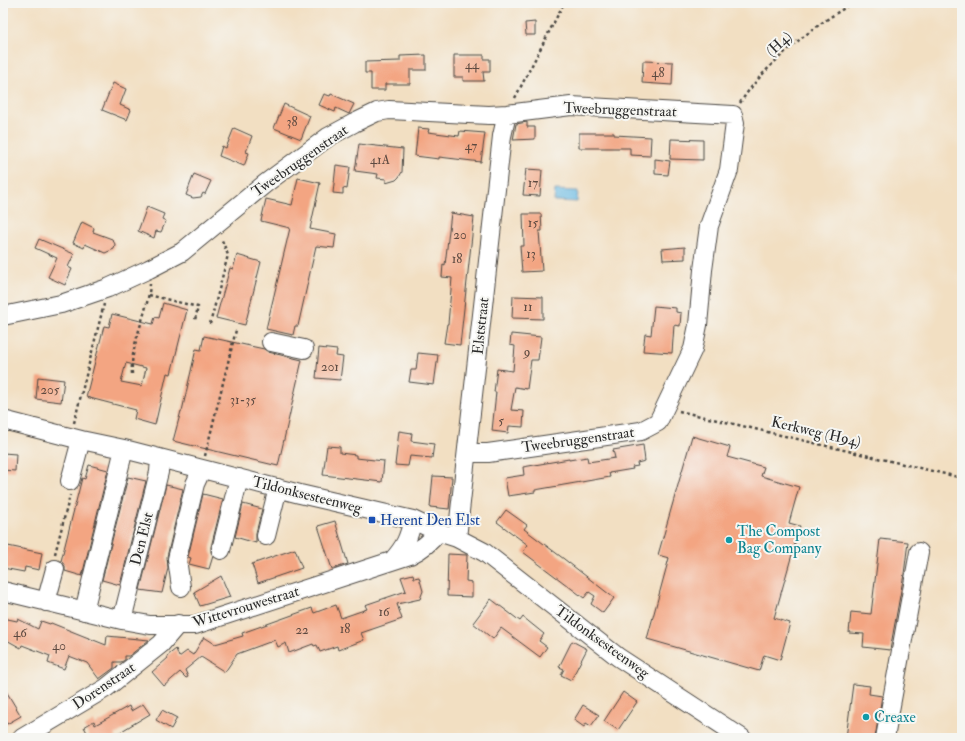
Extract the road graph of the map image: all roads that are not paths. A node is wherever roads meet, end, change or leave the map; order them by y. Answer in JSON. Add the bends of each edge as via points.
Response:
{"nodes":[{"id":1,"x":507,"y":114,"type":"junction"},
{"id":2,"x":3,"y":316,"type":"edge"},
{"id":3,"x":271,"y":342,"type":"dead end"},
{"id":4,"x":304,"y":350,"type":"dead end"},
{"id":5,"x":3,"y":420,"type":"edge"},
{"id":6,"x":76,"y":439,"type":"junction"},
{"id":7,"x":124,"y":449,"type":"junction"},
{"id":8,"x":467,"y":453,"type":"junction"},
{"id":9,"x":160,"y":458,"type":"junction"},
{"id":10,"x":202,"y":469,"type":"junction"},
{"id":11,"x":239,"y":478,"type":"junction"},
{"id":12,"x":70,"y":481,"type":"road end"},
{"id":13,"x":278,"y":488,"type":"junction"},
{"id":14,"x":413,"y":520,"type":"junction"},
{"id":15,"x":438,"y":532,"type":"junction"},
{"id":16,"x":266,"y":536,"type":"dead end"},
{"id":17,"x":457,"y":538,"type":"junction"},
{"id":18,"x":221,"y":550,"type":"dead end"},
{"id":19,"x":919,"y":552,"type":"dead end"},
{"id":20,"x":393,"y":560,"type":"junction"},
{"id":21,"x":54,"y":569,"type":"road end"},
{"id":22,"x":181,"y":587,"type":"dead end"},
{"id":23,"x":3,"y":591,"type":"edge"},
{"id":24,"x":46,"y":602,"type":"junction"},
{"id":25,"x":84,"y":611,"type":"junction"},
{"id":26,"x":122,"y":620,"type":"junction"},
{"id":27,"x":178,"y":624,"type":"junction"},
{"id":28,"x":22,"y":738,"type":"edge"},
{"id":29,"x":742,"y":738,"type":"edge"},
{"id":30,"x":885,"y":738,"type":"edge"}],
"edges":[{"from":1,"to":2,"type":"street","name":"Tweebruggenstraat","via":[[389,110],[377,112],[328,137],[277,174],[182,252],[108,288],[60,304]]},
{"from":1,"to":8,"type":"street","name":"Elststraat","via":[[502,136]]},
{"from":1,"to":8,"type":"street","name":"Tweebruggenstraat","via":[[571,106],[732,115],[735,123],[729,170],[709,226],[693,349],[658,422],[642,431],[488,453]]},
{"from":3,"to":4,"type":"street"},
{"from":5,"to":6,"type":"street","name":"Tildonksesteenweg"},
{"from":6,"to":7,"type":"street","name":"Tildonksesteenweg"},
{"from":6,"to":12,"type":"street"},
{"from":7,"to":9,"type":"street","name":"Tildonksesteenweg"},
{"from":7,"to":25,"type":"street"},
{"from":8,"to":17,"type":"street","name":"Elststraat"},
{"from":9,"to":10,"type":"street","name":"Tildonksesteenweg"},
{"from":9,"to":26,"type":"street","name":"Den Elst","via":[[159,472]]},
{"from":10,"to":11,"type":"street","name":"Tildonksesteenweg"},
{"from":10,"to":22,"type":"street","via":[[195,484],[177,559]]},
{"from":11,"to":13,"type":"street","name":"Tildonksesteenweg"},
{"from":11,"to":18,"type":"street"},
{"from":13,"to":14,"type":"street","name":"Tildonksesteenweg"},
{"from":13,"to":16,"type":"street"},
{"from":14,"to":15,"type":"street","name":"Tildonksesteenweg"},
{"from":14,"to":20,"type":"street","via":[[408,540]]},
{"from":15,"to":17,"type":"street","name":"Tildonksesteenweg"},
{"from":15,"to":20,"type":"street","name":"Wittevrouwestraat","via":[[422,549]]},
{"from":17,"to":29,"type":"street","name":"Tildonksesteenweg","via":[[484,552],[618,657]]},
{"from":19,"to":30,"type":"street"},
{"from":20,"to":27,"type":"street","name":"Wittevrouwestraat","via":[[196,625]]},
{"from":21,"to":24,"type":"street"},
{"from":23,"to":24,"type":"street","name":"Wittevrouwestraat"},
{"from":24,"to":25,"type":"street","name":"Wittevrouwestraat"},
{"from":25,"to":26,"type":"street","name":"Wittevrouwestraat"},
{"from":26,"to":27,"type":"street","name":"Wittevrouwestraat","via":[[150,625]]},
{"from":27,"to":28,"type":"street","name":"Dorenstraat","via":[[161,644],[106,688]]}]}
